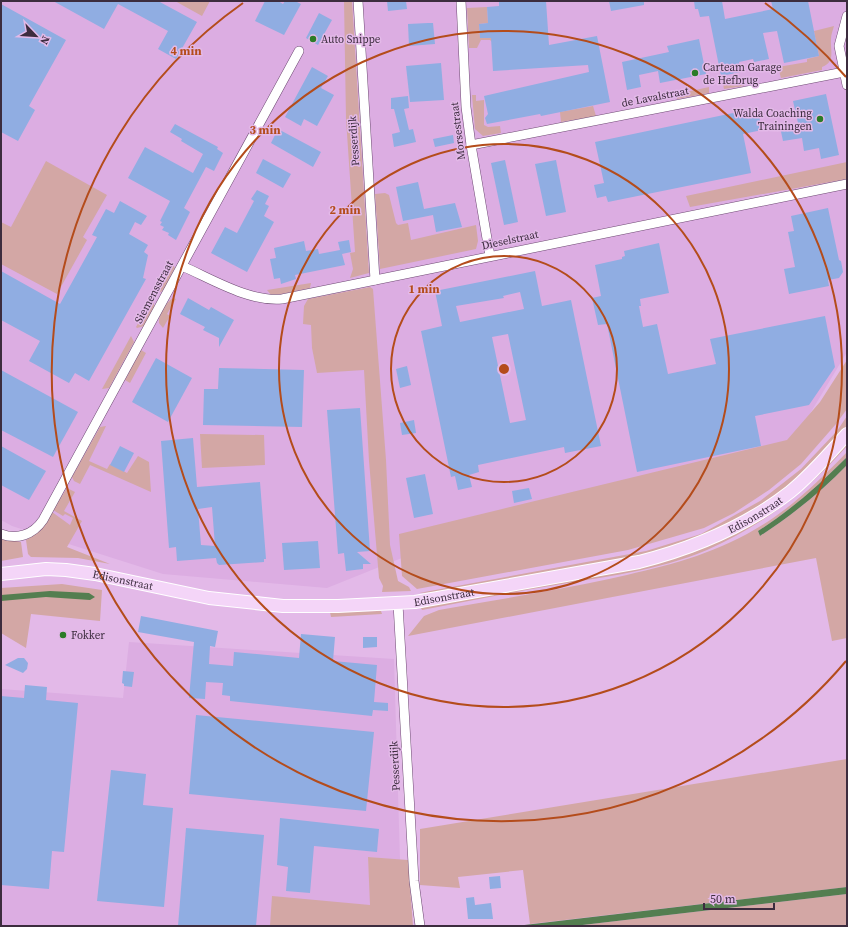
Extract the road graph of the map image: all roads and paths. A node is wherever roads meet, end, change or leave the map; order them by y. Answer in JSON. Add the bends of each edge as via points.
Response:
{"nodes":[{"id":1,"x":358,"y":1,"type":"edge"},
{"id":2,"x":461,"y":1,"type":"edge"},
{"id":3,"x":847,"y":16,"type":"edge"},
{"id":4,"x":299,"y":51,"type":"dead end"},
{"id":5,"x":844,"y":72,"type":"junction"},
{"id":6,"x":847,"y":85,"type":"edge"},
{"id":7,"x":471,"y":145,"type":"junction"},
{"id":8,"x":847,"y":184,"type":"edge"},
{"id":9,"x":490,"y":256,"type":"junction"},
{"id":10,"x":182,"y":266,"type":"junction"},
{"id":11,"x":375,"y":280,"type":"junction"},
{"id":12,"x":847,"y":434,"type":"edge"},
{"id":13,"x":1,"y":534,"type":"edge"},
{"id":14,"x":1,"y":574,"type":"edge"},
{"id":15,"x":398,"y":604,"type":"junction"},
{"id":16,"x":420,"y":926,"type":"edge"}],
"edges":[{"from":1,"to":11,"type":"street","name":"Pesserdijk"},
{"from":2,"to":7,"type":"street","name":"Morsestraat","via":[[466,107]]},
{"from":3,"to":5,"type":"street","via":[[839,46]]},
{"from":4,"to":10,"type":"street","name":"Siemensstraat"},
{"from":5,"to":6,"type":"street"},
{"from":5,"to":7,"type":"street","name":"de Lavalstraat"},
{"from":7,"to":9,"type":"street","name":"Morsestraat"},
{"from":8,"to":9,"type":"street","name":"Dieselstraat"},
{"from":9,"to":11,"type":"street","name":"Dieselstraat"},
{"from":10,"to":11,"type":"street","name":"Dieselstraat","via":[[268,300]]},
{"from":10,"to":13,"type":"street","name":"Siemensstraat","via":[[43,520],[36,528],[22,536]]},
{"from":12,"to":15,"type":"main road","name":"Edisonstraat","via":[[790,492],[735,528],[672,554]]},
{"from":14,"to":15,"type":"main road","name":"Edisonstraat","via":[[46,569],[66,570],[209,598],[278,606]]},
{"from":15,"to":16,"type":"street","name":"Pesserdijk","via":[[414,881]]}]}
